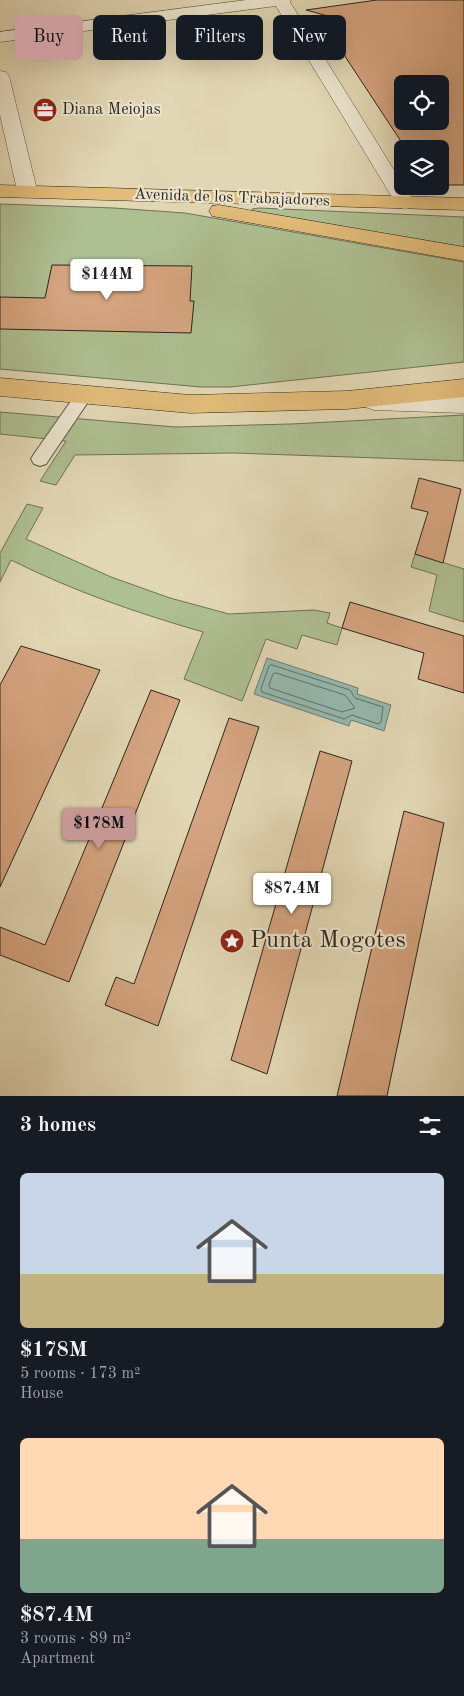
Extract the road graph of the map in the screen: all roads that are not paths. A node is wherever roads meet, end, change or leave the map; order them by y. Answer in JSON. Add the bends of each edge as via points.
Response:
{"nodes":[{"id":1,"x":282,"y":0,"type":"edge"},
{"id":2,"x":0,"y":37,"type":"edge"},
{"id":3,"x":0,"y":76,"type":"edge"},
{"id":4,"x":27,"y":190,"type":"junction"},
{"id":5,"x":0,"y":191,"type":"edge"},
{"id":6,"x":134,"y":195,"type":"junction"},
{"id":7,"x":405,"y":203,"type":"junction"},
{"id":8,"x":464,"y":204,"type":"edge"},
{"id":9,"x":464,"y":254,"type":"edge"},
{"id":10,"x":0,"y":387,"type":"edge"},
{"id":11,"x":460,"y":392,"type":"edge"},
{"id":12,"x":84,"y":395,"type":"junction"},
{"id":13,"x":347,"y":400,"type":"joint"},
{"id":14,"x":40,"y":459,"type":"dead end"}],
"edges":[{"from":1,"to":2,"type":"street"},
{"from":1,"to":7,"type":"street"},
{"from":3,"to":4,"type":"street"},
{"from":4,"to":5,"type":"main road","name":"Avenida de los Trabajadores"},
{"from":4,"to":6,"type":"main road","name":"Avenida de los Trabajadores"},
{"from":6,"to":7,"type":"main road","name":"Avenida de los Trabajadores"},
{"from":6,"to":9,"type":"main road"},
{"from":7,"to":8,"type":"main road","name":"Avenida de los Trabajadores"},
{"from":10,"to":12,"type":"main road"},
{"from":11,"to":13,"type":"street"},
{"from":12,"to":13,"type":"main road","via":[[190,404]]},
{"from":12,"to":14,"type":"lane"}]}
